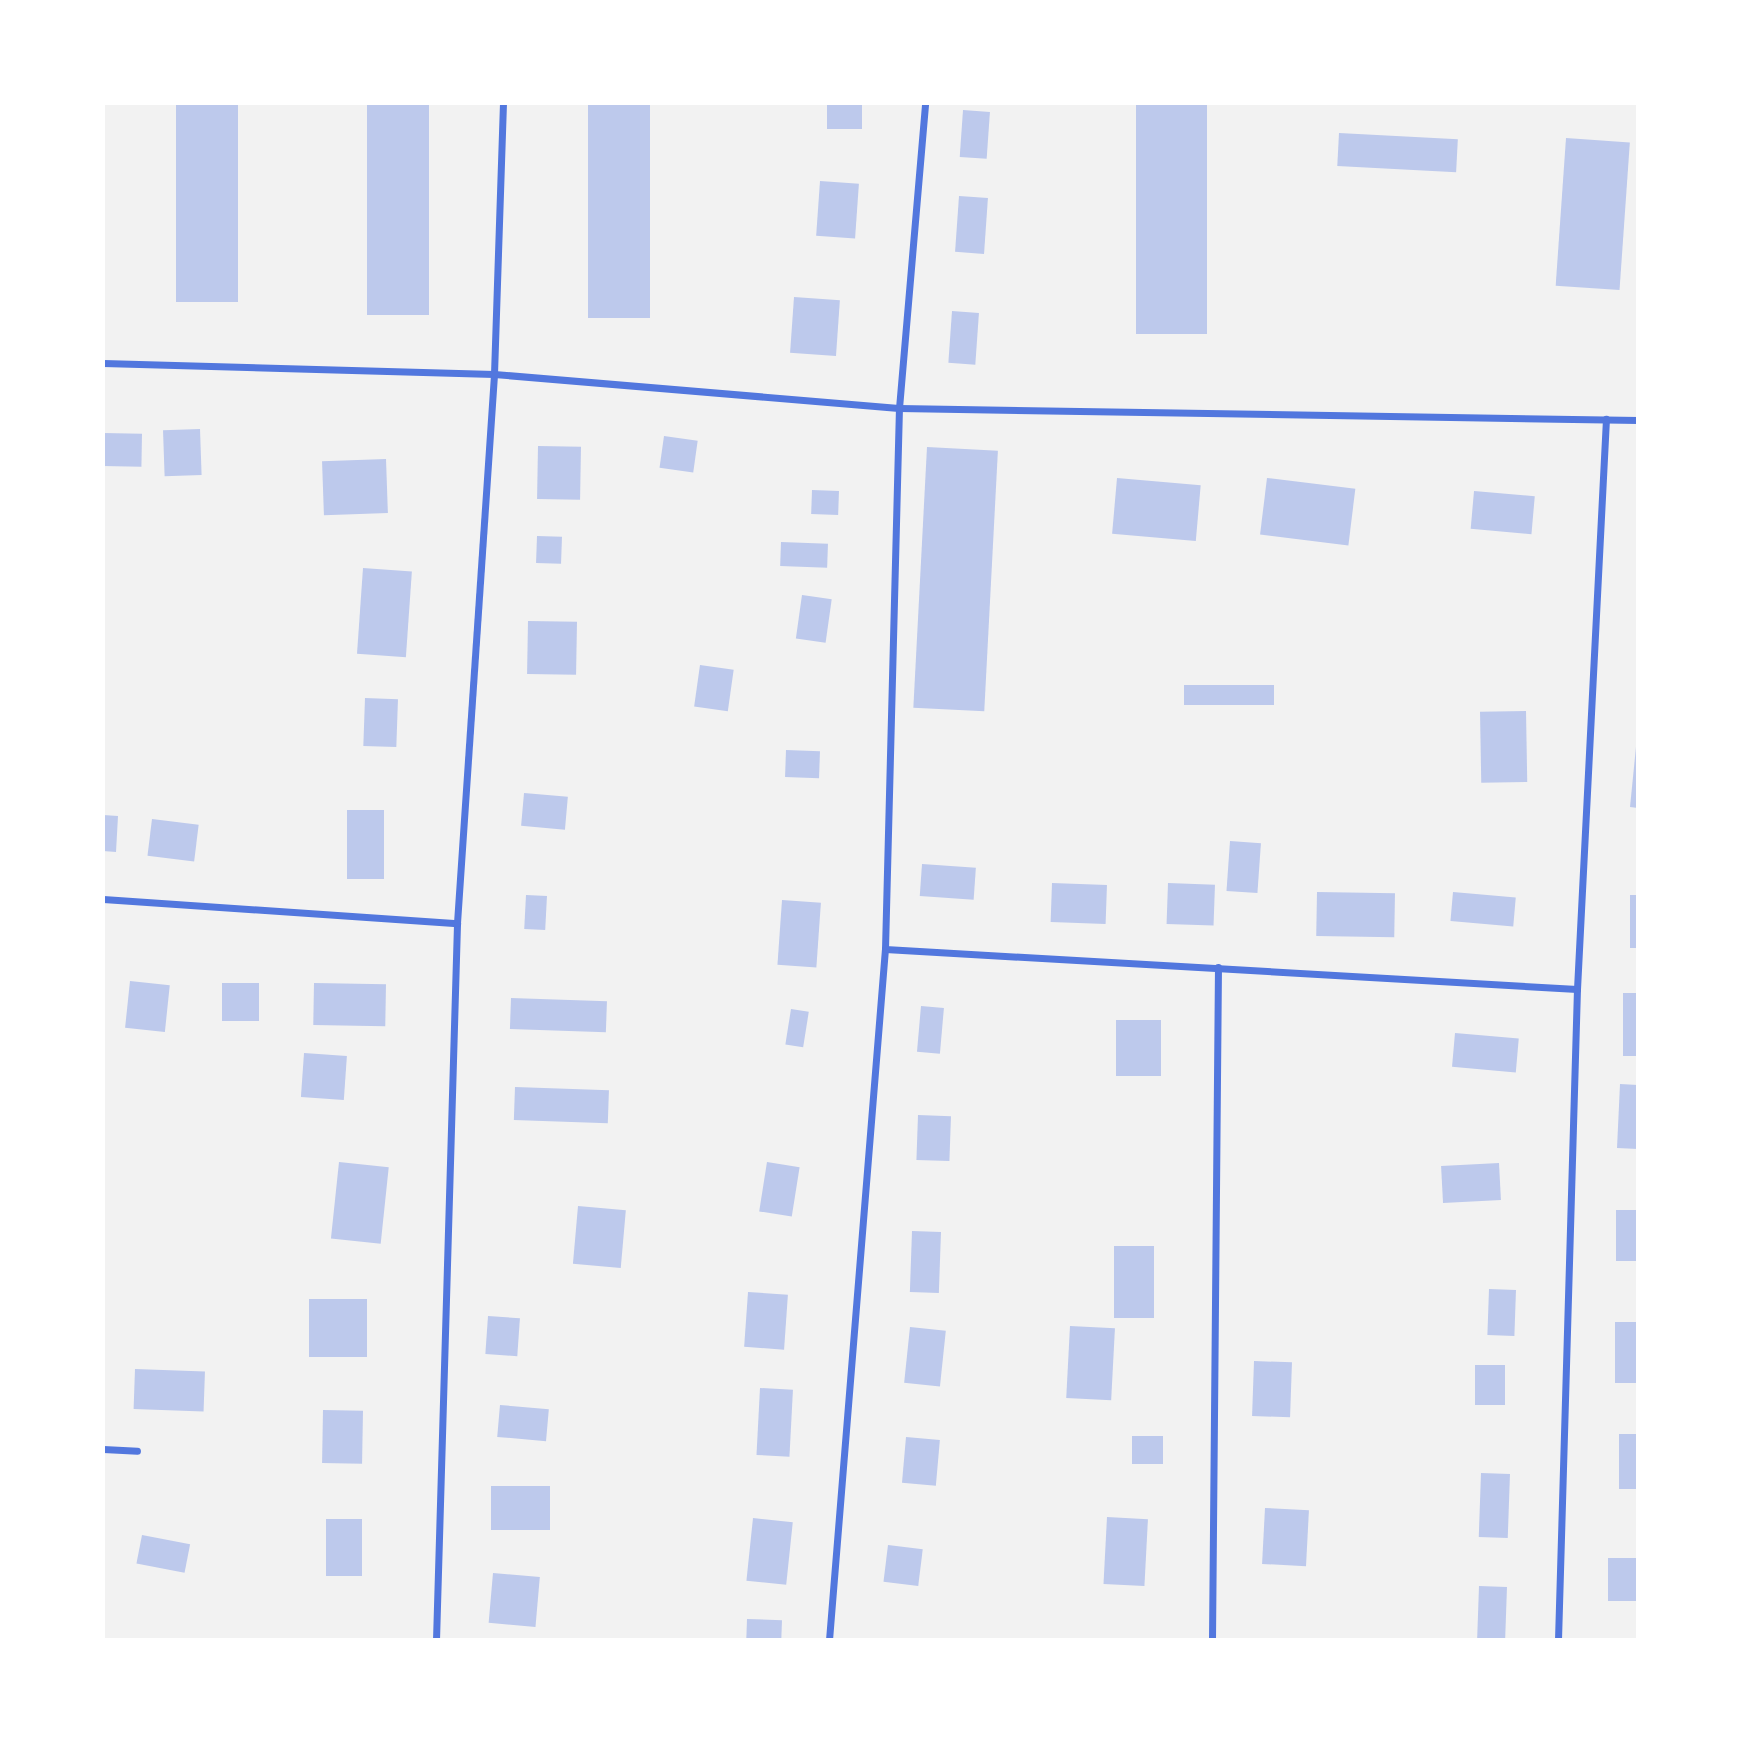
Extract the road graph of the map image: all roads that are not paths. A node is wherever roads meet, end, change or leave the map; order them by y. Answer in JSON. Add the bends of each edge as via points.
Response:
{"nodes":[{"id":1,"x":503,"y":103,"type":"edge"},
{"id":2,"x":925,"y":103,"type":"edge"},
{"id":3,"x":103,"y":363,"type":"edge"},
{"id":4,"x":494,"y":374,"type":"junction"},
{"id":5,"x":899,"y":408,"type":"junction"},
{"id":6,"x":1606,"y":419,"type":"junction"},
{"id":7,"x":1638,"y":420,"type":"edge"},
{"id":8,"x":103,"y":899,"type":"edge"},
{"id":9,"x":457,"y":922,"type":"junction"},
{"id":10,"x":885,"y":948,"type":"junction"},
{"id":11,"x":1218,"y":967,"type":"junction"},
{"id":12,"x":1577,"y":989,"type":"junction"},
{"id":13,"x":103,"y":1449,"type":"edge"},
{"id":14,"x":137,"y":1451,"type":"dead end"},
{"id":15,"x":436,"y":1640,"type":"edge"},
{"id":16,"x":829,"y":1640,"type":"edge"},
{"id":17,"x":1212,"y":1640,"type":"edge"},
{"id":18,"x":1558,"y":1640,"type":"edge"}],
"edges":[{"from":1,"to":4,"type":"street"},
{"from":2,"to":5,"type":"street"},
{"from":3,"to":4,"type":"street"},
{"from":4,"to":5,"type":"street"},
{"from":4,"to":9,"type":"street"},
{"from":5,"to":6,"type":"street"},
{"from":5,"to":10,"type":"street"},
{"from":6,"to":7,"type":"street"},
{"from":6,"to":12,"type":"street"},
{"from":8,"to":9,"type":"street"},
{"from":9,"to":15,"type":"street"},
{"from":10,"to":11,"type":"street"},
{"from":10,"to":16,"type":"street"},
{"from":11,"to":12,"type":"street"},
{"from":11,"to":17,"type":"street"},
{"from":12,"to":18,"type":"street"},
{"from":13,"to":14,"type":"street"}]}
